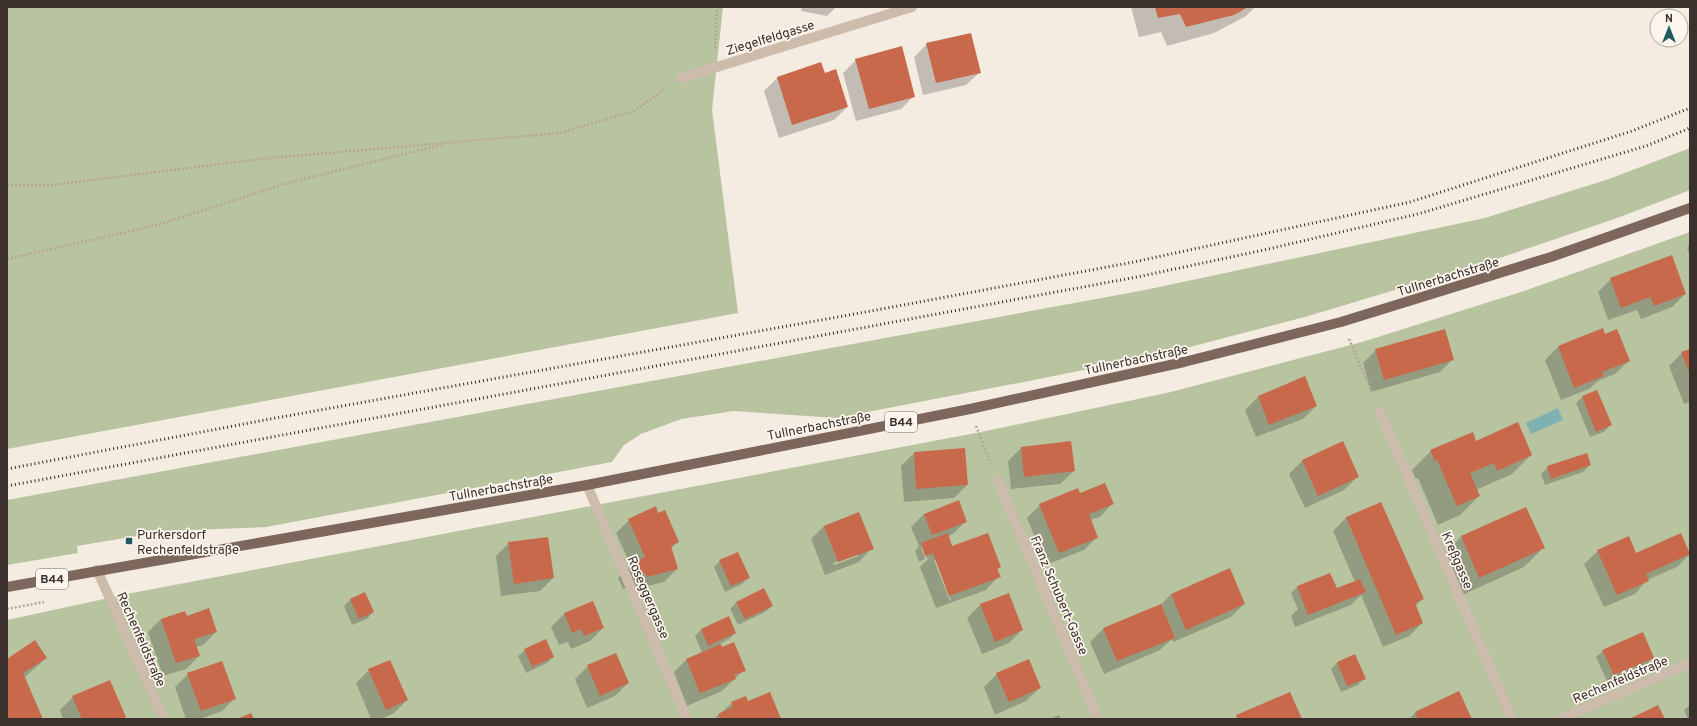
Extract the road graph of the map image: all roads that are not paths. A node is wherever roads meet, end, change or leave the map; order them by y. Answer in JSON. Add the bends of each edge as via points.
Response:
{"nodes":[{"id":1,"x":912,"y":7,"type":"edge"},
{"id":2,"x":901,"y":8,"type":"edge"},
{"id":3,"x":681,"y":78,"type":"road end"},
{"id":4,"x":1690,"y":208,"type":"edge"},
{"id":5,"x":1380,"y":412,"type":"road end"},
{"id":6,"x":998,"y":481,"type":"road end"},
{"id":7,"x":587,"y":485,"type":"junction"},
{"id":8,"x":97,"y":570,"type":"junction"},
{"id":9,"x":7,"y":587,"type":"edge"},
{"id":10,"x":1690,"y":663,"type":"edge"},
{"id":11,"x":164,"y":719,"type":"edge"},
{"id":12,"x":686,"y":719,"type":"edge"},
{"id":13,"x":1098,"y":719,"type":"edge"},
{"id":14,"x":1512,"y":719,"type":"edge"},
{"id":15,"x":1560,"y":719,"type":"edge"}],
"edges":[{"from":1,"to":2,"type":"street","name":"Ziegelfeldgasse"},
{"from":2,"to":3,"type":"street","name":"Ziegelfeldgasse"},
{"from":4,"to":7,"type":"main road","name":"Tullnerbachstraße","number":"B44","via":[[1551,257],[1341,322],[1184,362]]},
{"from":5,"to":14,"type":"street","name":"Kreßgasse"},
{"from":6,"to":13,"type":"street","name":"Franz Schubert-Gasse"},
{"from":7,"to":8,"type":"main road","name":"Tullnerbachstraße","number":"B44"},
{"from":7,"to":12,"type":"street","name":"Roseggergasse"},
{"from":8,"to":9,"type":"main road","name":"Tullnerbachstraße","number":"B44"},
{"from":8,"to":11,"type":"street","name":"Rechenfeldstraße"},
{"from":10,"to":15,"type":"street","name":"Rechenfeldstraße"}]}
